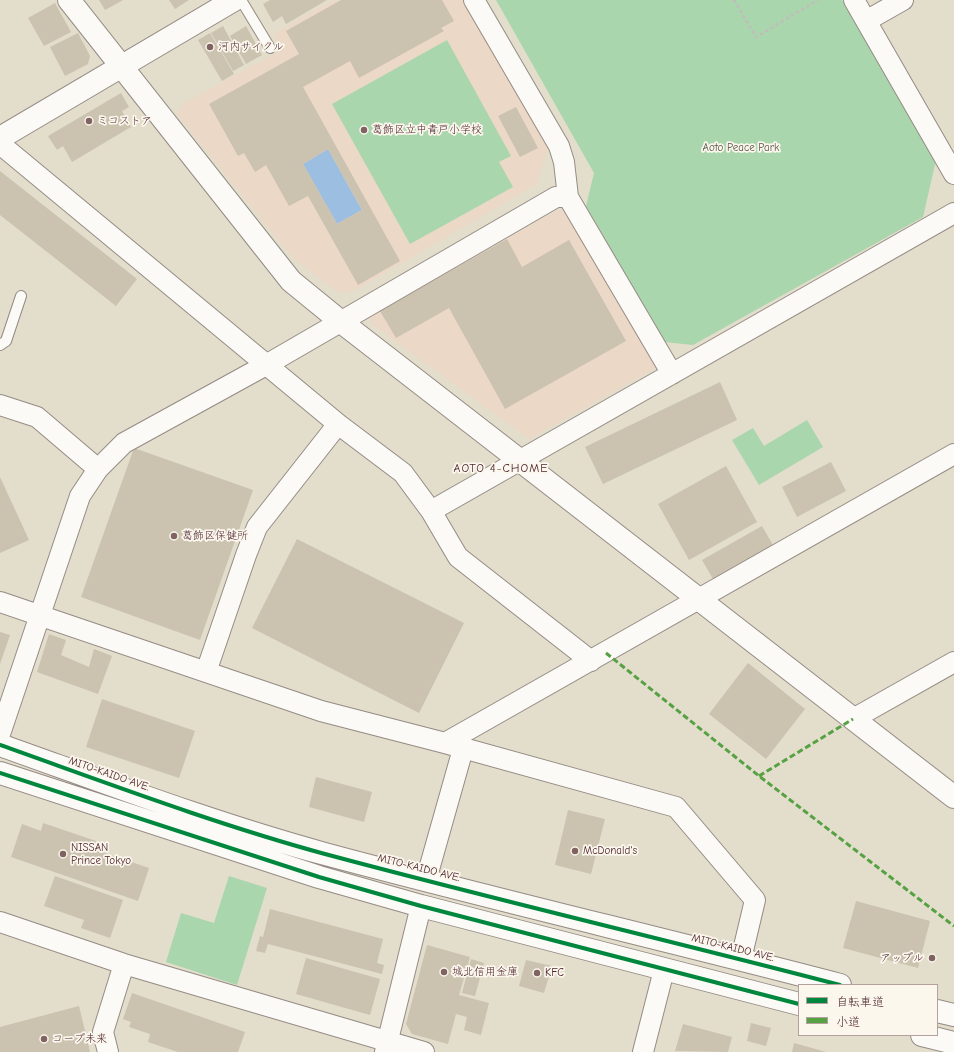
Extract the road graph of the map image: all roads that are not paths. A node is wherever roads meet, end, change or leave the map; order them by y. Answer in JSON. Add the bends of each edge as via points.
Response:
{"nodes":[{"id":1,"x":69,"y":0,"type":"edge"},
{"id":2,"x":234,"y":0,"type":"edge"},
{"id":3,"x":241,"y":0,"type":"edge"},
{"id":4,"x":474,"y":0,"type":"edge"},
{"id":5,"x":854,"y":0,"type":"edge"},
{"id":6,"x":903,"y":0,"type":"edge"},
{"id":7,"x":866,"y":21,"type":"junction"},
{"id":8,"x":270,"y":48,"type":"dead end"},
{"id":9,"x":122,"y":66,"type":"junction"},
{"id":10,"x":0,"y":138,"type":"edge"},
{"id":11,"x":0,"y":144,"type":"edge"},
{"id":12,"x":954,"y":174,"type":"edge"},
{"id":13,"x":568,"y":197,"type":"junction"},
{"id":14,"x":954,"y":213,"type":"edge"},
{"id":15,"x":21,"y":296,"type":"dead end"},
{"id":16,"x":340,"y":321,"type":"junction"},
{"id":17,"x":0,"y":345,"type":"edge"},
{"id":18,"x":266,"y":365,"type":"junction"},
{"id":19,"x":672,"y":374,"type":"junction"},
{"id":20,"x":0,"y":405,"type":"edge"},
{"id":21,"x":338,"y":424,"type":"junction"},
{"id":22,"x":954,"y":454,"type":"edge"},
{"id":23,"x":521,"y":460,"type":"junction"},
{"id":24,"x":98,"y":468,"type":"junction"},
{"id":25,"x":431,"y":511,"type":"junction"},
{"id":26,"x":700,"y":599,"type":"junction"},
{"id":27,"x":0,"y":602,"type":"edge"},
{"id":28,"x":40,"y":615,"type":"junction"},
{"id":29,"x":591,"y":661,"type":"junction"},
{"id":30,"x":954,"y":662,"type":"edge"},
{"id":31,"x":206,"y":672,"type":"junction"},
{"id":32,"x":6,"y":696,"type":"edge"},
{"id":33,"x":853,"y":719,"type":"junction"},
{"id":34,"x":0,"y":734,"type":"edge"},
{"id":35,"x":0,"y":745,"type":"edge"},
{"id":36,"x":454,"y":746,"type":"junction"},
{"id":37,"x":0,"y":773,"type":"edge"},
{"id":38,"x":954,"y":797,"type":"edge"},
{"id":39,"x":426,"y":880,"type":"junction"},
{"id":40,"x":421,"y":906,"type":"junction"},
{"id":41,"x":0,"y":922,"type":"edge"},
{"id":42,"x":741,"y":959,"type":"junction"},
{"id":43,"x":124,"y":964,"type":"junction"},
{"id":44,"x":664,"y":970,"type":"junction"},
{"id":45,"x":836,"y":984,"type":"edge"},
{"id":46,"x":798,"y":1004,"type":"edge"},
{"id":47,"x":938,"y":1010,"type":"edge"},
{"id":48,"x":954,"y":1015,"type":"edge"},
{"id":49,"x":926,"y":1036,"type":"edge"},
{"id":50,"x":954,"y":1043,"type":"edge"},
{"id":51,"x":386,"y":1047,"type":"edge"},
{"id":52,"x":108,"y":1052,"type":"edge"},
{"id":53,"x":424,"y":1052,"type":"edge"},
{"id":54,"x":643,"y":1052,"type":"edge"}],
"edges":[{"from":1,"to":9,"type":"main road"},
{"from":2,"to":9,"type":"main road"},
{"from":3,"to":8,"type":"lane"},
{"from":4,"to":13,"type":"street","via":[[559,146],[564,162]]},
{"from":5,"to":7,"type":"street"},
{"from":6,"to":7,"type":"street"},
{"from":7,"to":12,"type":"street"},
{"from":9,"to":10,"type":"main road"},
{"from":9,"to":16,"type":"main road","via":[[291,281]]},
{"from":11,"to":18,"type":"street"},
{"from":13,"to":16,"type":"street","via":[[556,197]]},
{"from":13,"to":19,"type":"street"},
{"from":14,"to":19,"type":"street"},
{"from":15,"to":17,"type":"lane","via":[[6,341]]},
{"from":16,"to":18,"type":"street"},
{"from":16,"to":23,"type":"main road"},
{"from":18,"to":21,"type":"street"},
{"from":18,"to":24,"type":"street","via":[[124,443]]},
{"from":19,"to":23,"type":"street"},
{"from":20,"to":24,"type":"street","via":[[36,417]]},
{"from":21,"to":25,"type":"street","via":[[404,472]]},
{"from":21,"to":31,"type":"street","via":[[257,527]]},
{"from":22,"to":26,"type":"street"},
{"from":23,"to":25,"type":"street"},
{"from":23,"to":26,"type":"main road"},
{"from":24,"to":28,"type":"street","via":[[80,496]]},
{"from":25,"to":29,"type":"street","via":[[458,557]]},
{"from":26,"to":29,"type":"street"},
{"from":26,"to":33,"type":"main road"},
{"from":27,"to":28,"type":"street"},
{"from":28,"to":31,"type":"street"},
{"from":28,"to":32,"type":"street"},
{"from":29,"to":36,"type":"street"},
{"from":30,"to":33,"type":"street"},
{"from":31,"to":36,"type":"street","via":[[321,711]]},
{"from":32,"to":34,"type":"street"},
{"from":33,"to":38,"type":"main road"},
{"from":35,"to":39,"type":"main road","name":"MITO-KAIDO AVE.","via":[[236,827]]},
{"from":36,"to":39,"type":"street"},
{"from":36,"to":42,"type":"street","via":[[676,807],[755,900]]},
{"from":37,"to":40,"type":"main road","via":[[238,852]]},
{"from":39,"to":42,"type":"main road","name":"MITO-KAIDO AVE."},
{"from":40,"to":44,"type":"main road"},
{"from":40,"to":51,"type":"street"},
{"from":41,"to":43,"type":"street"},
{"from":42,"to":45,"type":"main road","name":"MITO-KAIDO AVE."},
{"from":43,"to":51,"type":"street"},
{"from":43,"to":52,"type":"street","via":[[103,1032]]},
{"from":44,"to":46,"type":"main road"},
{"from":44,"to":54,"type":"street"},
{"from":47,"to":48,"type":"main road"},
{"from":49,"to":50,"type":"main road"},
{"from":51,"to":53,"type":"street"}]}
